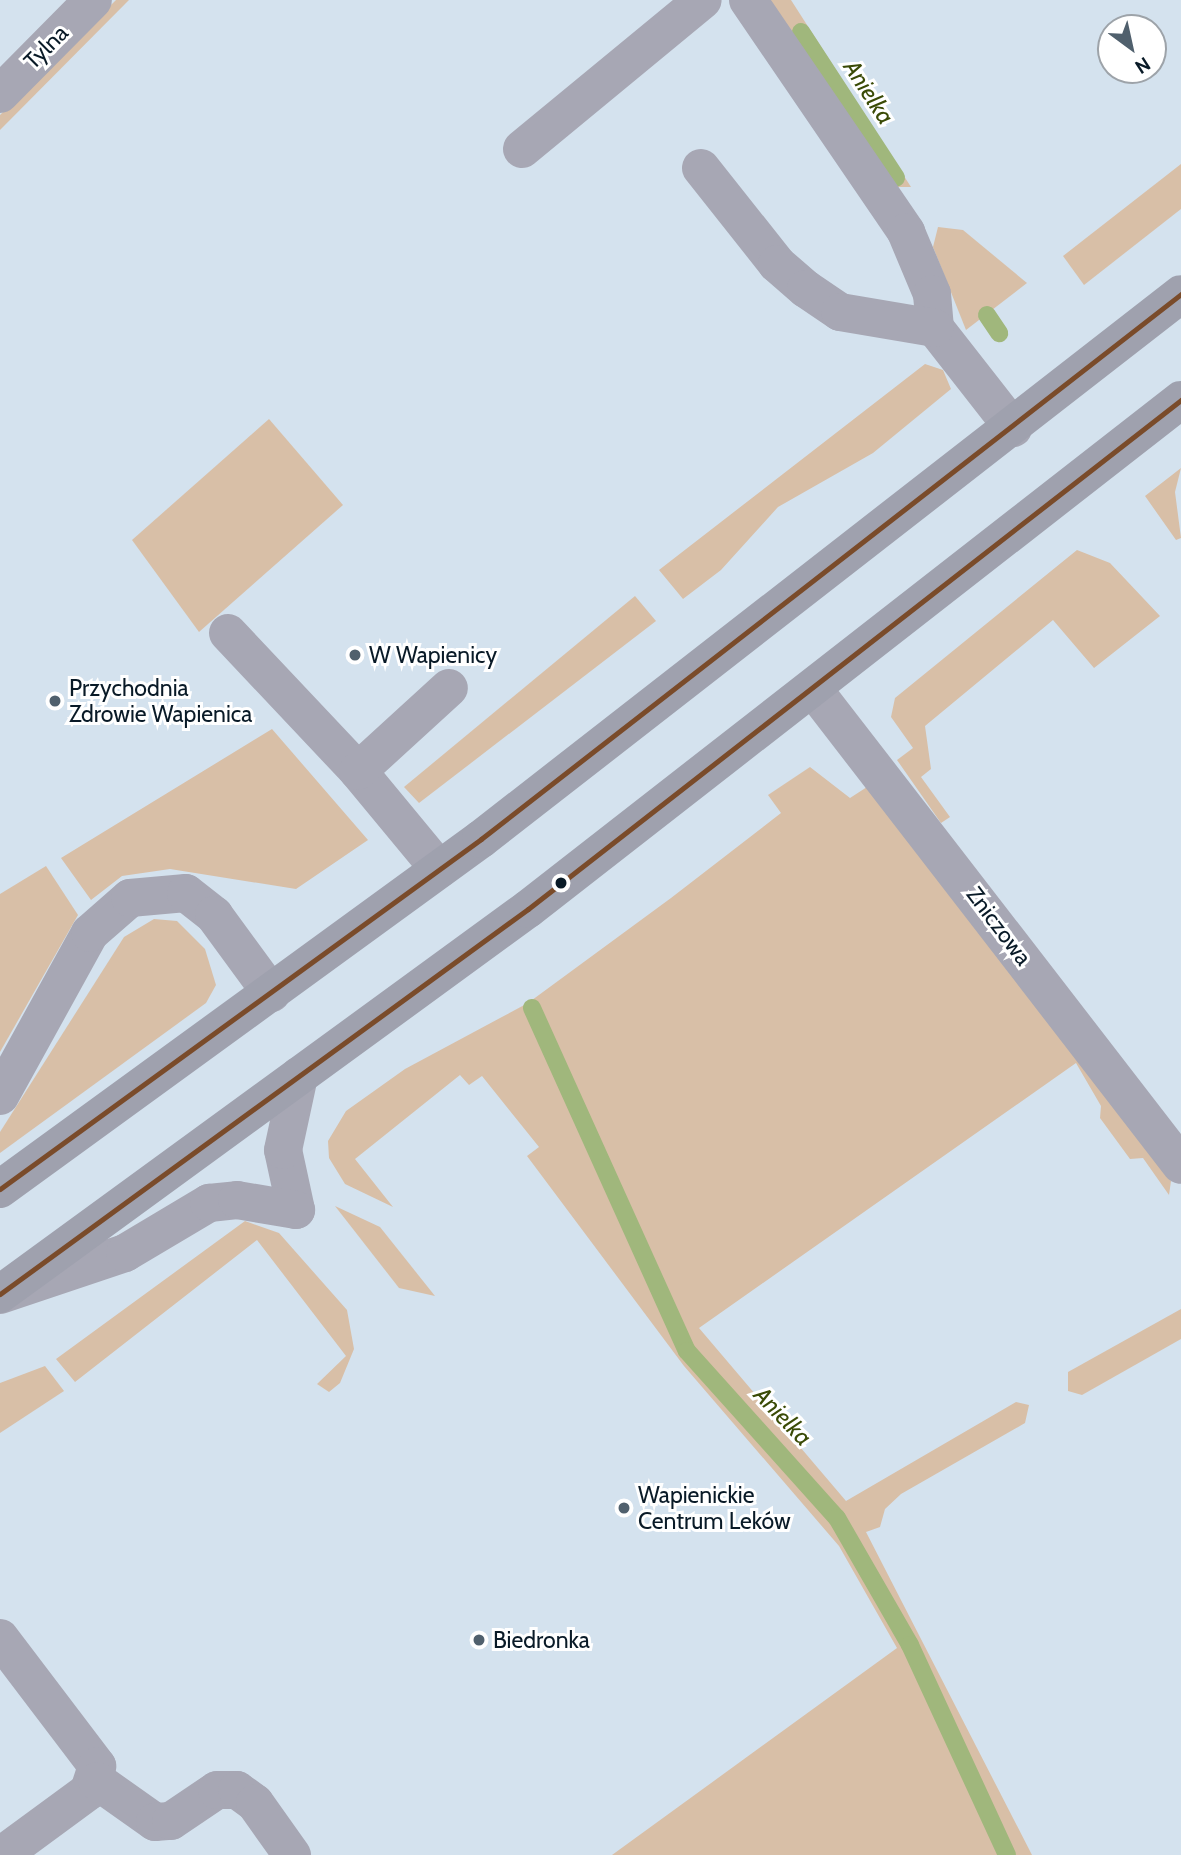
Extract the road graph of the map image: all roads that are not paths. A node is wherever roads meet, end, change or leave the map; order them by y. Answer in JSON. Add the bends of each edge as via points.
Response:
{"nodes":[{"id":1,"x":93,"y":0,"type":"edge"},
{"id":2,"x":703,"y":0,"type":"edge"},
{"id":3,"x":748,"y":0,"type":"edge"},
{"id":4,"x":0,"y":94,"type":"edge"},
{"id":5,"x":522,"y":149,"type":"dead end"},
{"id":6,"x":701,"y":168,"type":"dead end"},
{"id":7,"x":1181,"y":294,"type":"edge"},
{"id":8,"x":935,"y":328,"type":"junction"},
{"id":9,"x":1181,"y":400,"type":"edge"},
{"id":10,"x":1013,"y":428,"type":"junction"},
{"id":11,"x":228,"y":633,"type":"dead end"},
{"id":12,"x":449,"y":688,"type":"dead end"},
{"id":13,"x":814,"y":690,"type":"junction"},
{"id":14,"x":358,"y":771,"type":"junction"},
{"id":15,"x":439,"y":869,"type":"junction"},
{"id":16,"x":271,"y":993,"type":"junction"},
{"id":17,"x":299,"y":1076,"type":"junction"},
{"id":18,"x":0,"y":1096,"type":"edge"},
{"id":19,"x":1181,"y":1165,"type":"edge"},
{"id":20,"x":0,"y":1189,"type":"edge"},
{"id":21,"x":0,"y":1294,"type":"edge"},
{"id":22,"x":0,"y":1638,"type":"edge"},
{"id":23,"x":97,"y":1781,"type":"junction"},
{"id":24,"x":2,"y":1855,"type":"edge"},
{"id":25,"x":292,"y":1855,"type":"edge"}],
"edges":[{"from":1,"to":4,"type":"street","name":"Tylna"},
{"from":2,"to":5,"type":"street"},
{"from":3,"to":8,"type":"street","via":[[906,232],[932,294]]},
{"from":6,"to":8,"type":"street","via":[[777,264],[806,289],[840,312]]},
{"from":7,"to":10,"type":"main road"},
{"from":8,"to":10,"type":"street"},
{"from":9,"to":13,"type":"main road"},
{"from":10,"to":15,"type":"main road"},
{"from":11,"to":14,"type":"street"},
{"from":12,"to":14,"type":"street"},
{"from":13,"to":17,"type":"main road"},
{"from":13,"to":19,"type":"street","name":"Zniczowa"},
{"from":14,"to":15,"type":"street"},
{"from":15,"to":16,"type":"main road"},
{"from":16,"to":18,"type":"street","via":[[214,915],[186,893],[130,898],[90,933]]},
{"from":16,"to":20,"type":"main road"},
{"from":17,"to":21,"type":"main road"},
{"from":17,"to":21,"type":"street","via":[[284,1150],[296,1210],[237,1200],[209,1203],[125,1253]]},
{"from":22,"to":23,"type":"street","via":[[90,1751]]},
{"from":23,"to":24,"type":"street"},
{"from":23,"to":25,"type":"street","via":[[155,1822],[171,1821],[217,1790],[237,1790],[255,1804]]}]}
